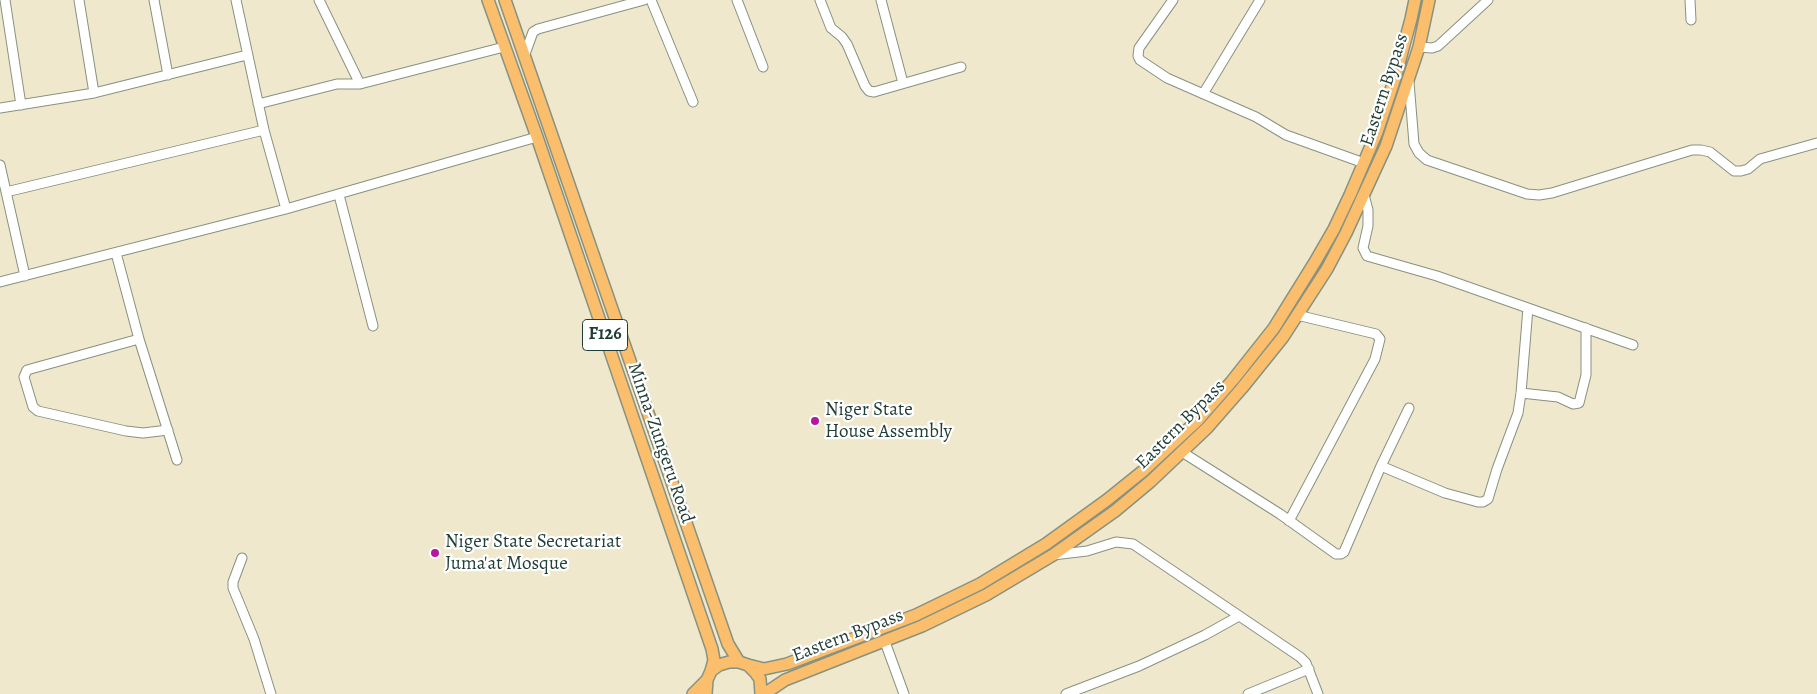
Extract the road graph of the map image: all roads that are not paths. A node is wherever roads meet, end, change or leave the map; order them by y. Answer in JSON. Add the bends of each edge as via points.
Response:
{"nodes":[{"id":1,"x":5,"y":0,"type":"edge"},
{"id":2,"x":79,"y":0,"type":"edge"},
{"id":3,"x":154,"y":0,"type":"edge"},
{"id":4,"x":236,"y":0,"type":"edge"},
{"id":5,"x":318,"y":0,"type":"edge"},
{"id":6,"x":488,"y":0,"type":"edge"},
{"id":7,"x":505,"y":0,"type":"edge"},
{"id":8,"x":644,"y":0,"type":"edge"},
{"id":9,"x":651,"y":0,"type":"edge"},
{"id":10,"x":737,"y":0,"type":"edge"},
{"id":11,"x":820,"y":0,"type":"edge"},
{"id":12,"x":881,"y":0,"type":"edge"},
{"id":13,"x":1173,"y":0,"type":"edge"},
{"id":14,"x":1260,"y":0,"type":"edge"},
{"id":15,"x":1415,"y":0,"type":"edge"},
{"id":16,"x":1429,"y":0,"type":"edge"},
{"id":17,"x":1488,"y":0,"type":"edge"},
{"id":18,"x":1690,"y":0,"type":"edge"},
{"id":19,"x":1692,"y":20,"type":"dead end"},
{"id":20,"x":504,"y":47,"type":"junction"},
{"id":21,"x":1419,"y":47,"type":"junction"},
{"id":22,"x":248,"y":54,"type":"junction"},
{"id":23,"x":525,"y":54,"type":"junction"},
{"id":24,"x":763,"y":67,"type":"dead end"},
{"id":25,"x":961,"y":67,"type":"dead end"},
{"id":26,"x":168,"y":75,"type":"junction"},
{"id":27,"x":1409,"y":82,"type":"junction"},
{"id":28,"x":903,"y":83,"type":"junction"},
{"id":29,"x":360,"y":84,"type":"junction"},
{"id":30,"x":94,"y":93,"type":"junction"},
{"id":31,"x":1203,"y":94,"type":"junction"},
{"id":32,"x":692,"y":102,"type":"dead end"},
{"id":33,"x":258,"y":104,"type":"junction"},
{"id":34,"x":21,"y":106,"type":"junction"},
{"id":35,"x":0,"y":108,"type":"edge"},
{"id":36,"x":264,"y":130,"type":"junction"},
{"id":37,"x":537,"y":137,"type":"junction"},
{"id":38,"x":1817,"y":143,"type":"edge"},
{"id":39,"x":1364,"y":163,"type":"junction"},
{"id":40,"x":0,"y":165,"type":"edge"},
{"id":41,"x":6,"y":192,"type":"junction"},
{"id":42,"x":339,"y":195,"type":"junction"},
{"id":43,"x":1364,"y":195,"type":"junction"},
{"id":44,"x":286,"y":209,"type":"junction"},
{"id":45,"x":116,"y":253,"type":"junction"},
{"id":46,"x":597,"y":268,"type":"junction"},
{"id":47,"x":583,"y":273,"type":"junction"},
{"id":48,"x":25,"y":276,"type":"junction"},
{"id":49,"x":0,"y":282,"type":"edge"},
{"id":50,"x":1528,"y":308,"type":"junction"},
{"id":51,"x":1297,"y":316,"type":"junction"},
{"id":52,"x":374,"y":326,"type":"dead end"},
{"id":53,"x":1586,"y":328,"type":"junction"},
{"id":54,"x":139,"y":339,"type":"junction"},
{"id":55,"x":1633,"y":345,"type":"dead end"},
{"id":56,"x":1521,"y":393,"type":"junction"},
{"id":57,"x":1410,"y":408,"type":"dead end"},
{"id":58,"x":168,"y":430,"type":"junction"},
{"id":59,"x":1182,"y":452,"type":"junction"},
{"id":60,"x":177,"y":460,"type":"dead end"},
{"id":61,"x":1382,"y":466,"type":"junction"},
{"id":62,"x":1289,"y":520,"type":"junction"},
{"id":63,"x":1053,"y":555,"type":"junction"},
{"id":64,"x":242,"y":558,"type":"dead end"},
{"id":65,"x":1239,"y":616,"type":"junction"},
{"id":66,"x":884,"y":642,"type":"junction"},
{"id":67,"x":744,"y":664,"type":"junction"},
{"id":68,"x":1309,"y":669,"type":"junction"},
{"id":69,"x":709,"y":676,"type":"junction"},
{"id":70,"x":271,"y":694,"type":"edge"},
{"id":71,"x":693,"y":694,"type":"edge"},
{"id":72,"x":706,"y":694,"type":"edge"},
{"id":73,"x":762,"y":694,"type":"edge"},
{"id":74,"x":904,"y":694,"type":"edge"},
{"id":75,"x":1066,"y":694,"type":"edge"},
{"id":76,"x":1248,"y":694,"type":"edge"},
{"id":77,"x":1318,"y":694,"type":"edge"}],
"edges":[{"from":1,"to":34,"type":"street"},
{"from":2,"to":30,"type":"street"},
{"from":3,"to":26,"type":"street"},
{"from":4,"to":22,"type":"street"},
{"from":5,"to":29,"type":"street"},
{"from":6,"to":20,"type":"main road","name":"Minna-Zungeru Road","number":"F126"},
{"from":7,"to":23,"type":"main road","name":"Minna-Zungeru Road","number":"F126"},
{"from":8,"to":23,"type":"street","via":[[538,29],[533,32]]},
{"from":9,"to":32,"type":"street"},
{"from":10,"to":24,"type":"street"},
{"from":11,"to":28,"type":"street","via":[[831,28],[842,37],[869,91]]},
{"from":12,"to":28,"type":"street"},
{"from":13,"to":31,"type":"street","via":[[1139,48],[1138,56],[1167,78]]},
{"from":14,"to":31,"type":"street"},
{"from":15,"to":39,"type":"main road","name":"Eastern Bypass","via":[[1395,78]]},
{"from":16,"to":21,"type":"main road","name":"Eastern Bypass"},
{"from":17,"to":21,"type":"street","via":[[1438,46]]},
{"from":18,"to":19,"type":"street"},
{"from":20,"to":29,"type":"street"},
{"from":20,"to":37,"type":"main road","name":"Minna-Zungeru Road","number":"F126"},
{"from":21,"to":27,"type":"main road","name":"Eastern Bypass"},
{"from":22,"to":26,"type":"street"},
{"from":22,"to":33,"type":"street"},
{"from":23,"to":46,"type":"main road","name":"Minna-Zungeru Road","number":"F126"},
{"from":25,"to":28,"type":"street"},
{"from":26,"to":30,"type":"street"},
{"from":27,"to":38,"type":"street","via":[[1414,144],[1419,153],[1427,160],[1527,194],[1552,193],[1692,150],[1710,152],[1734,170],[1741,171],[1760,159]]},
{"from":27,"to":43,"type":"main road","name":"Eastern Bypass"},
{"from":29,"to":33,"type":"street","via":[[337,84]]},
{"from":30,"to":34,"type":"street"},
{"from":31,"to":39,"type":"street","via":[[1256,117],[1286,135]]},
{"from":33,"to":36,"type":"street"},
{"from":34,"to":35,"type":"street"},
{"from":36,"to":41,"type":"street"},
{"from":36,"to":44,"type":"street"},
{"from":37,"to":42,"type":"street"},
{"from":37,"to":47,"type":"main road","name":"Minna-Zungeru Road","number":"F126"},
{"from":39,"to":67,"type":"main road","name":"Eastern Bypass","via":[[1334,229],[1274,328],[1198,420],[1143,471],[1046,544],[980,584],[916,615],[786,664],[764,669]]},
{"from":40,"to":41,"type":"street"},
{"from":41,"to":48,"type":"street"},
{"from":42,"to":44,"type":"street"},
{"from":42,"to":52,"type":"street"},
{"from":43,"to":50,"type":"street","via":[[1368,226],[1363,248],[1367,256],[1438,276]]},
{"from":43,"to":51,"type":"main road","name":"Eastern Bypass","via":[[1327,268]]},
{"from":44,"to":45,"type":"street"},
{"from":45,"to":48,"type":"street"},
{"from":45,"to":54,"type":"street"},
{"from":46,"to":47,"type":"main road"},
{"from":46,"to":67,"type":"main road","name":"Minna-Zungeru Road","number":"F126","via":[[728,644]]},
{"from":47,"to":69,"type":"main road","name":"Minna-Zungeru Road","number":"F126","via":[[712,649],[714,660]]},
{"from":48,"to":49,"type":"street"},
{"from":50,"to":53,"type":"street"},
{"from":50,"to":56,"type":"street"},
{"from":51,"to":59,"type":"main road","name":"Eastern Bypass","via":[[1242,388]]},
{"from":51,"to":62,"type":"street","via":[[1376,334],[1380,339],[1375,359]]},
{"from":53,"to":55,"type":"street"},
{"from":53,"to":56,"type":"street","via":[[1586,375],[1579,403]]},
{"from":54,"to":58,"type":"street"},
{"from":54,"to":58,"type":"street","via":[[27,370],[24,377],[33,407],[38,412],[126,431]]},
{"from":56,"to":61,"type":"street","via":[[1514,424],[1488,499],[1483,502],[1445,493]]},
{"from":57,"to":61,"type":"street"},
{"from":58,"to":60,"type":"street"},
{"from":59,"to":62,"type":"street"},
{"from":59,"to":63,"type":"main road","name":"Eastern Bypass","via":[[1128,500]]},
{"from":61,"to":62,"type":"street","via":[[1341,554],[1336,554]]},
{"from":63,"to":65,"type":"street","via":[[1087,551],[1116,542],[1133,544]]},
{"from":63,"to":66,"type":"main road","name":"Eastern Bypass","via":[[986,595]]},
{"from":64,"to":70,"type":"street","via":[[233,588],[254,639]]},
{"from":65,"to":68,"type":"street","via":[[1300,657]]},
{"from":65,"to":75,"type":"street","via":[[1139,666]]},
{"from":66,"to":73,"type":"main road","name":"Eastern Bypass","via":[[785,680]]},
{"from":66,"to":74,"type":"street"},
{"from":67,"to":69,"type":"main road","name":"Eastern Bypass","via":[[729,662],[719,665]]},
{"from":67,"to":73,"type":"main road","number":"F126","via":[[760,680]]},
{"from":68,"to":76,"type":"street"},
{"from":68,"to":77,"type":"street"},
{"from":69,"to":71,"type":"main road"},
{"from":69,"to":72,"type":"main road","number":"F126"}]}
